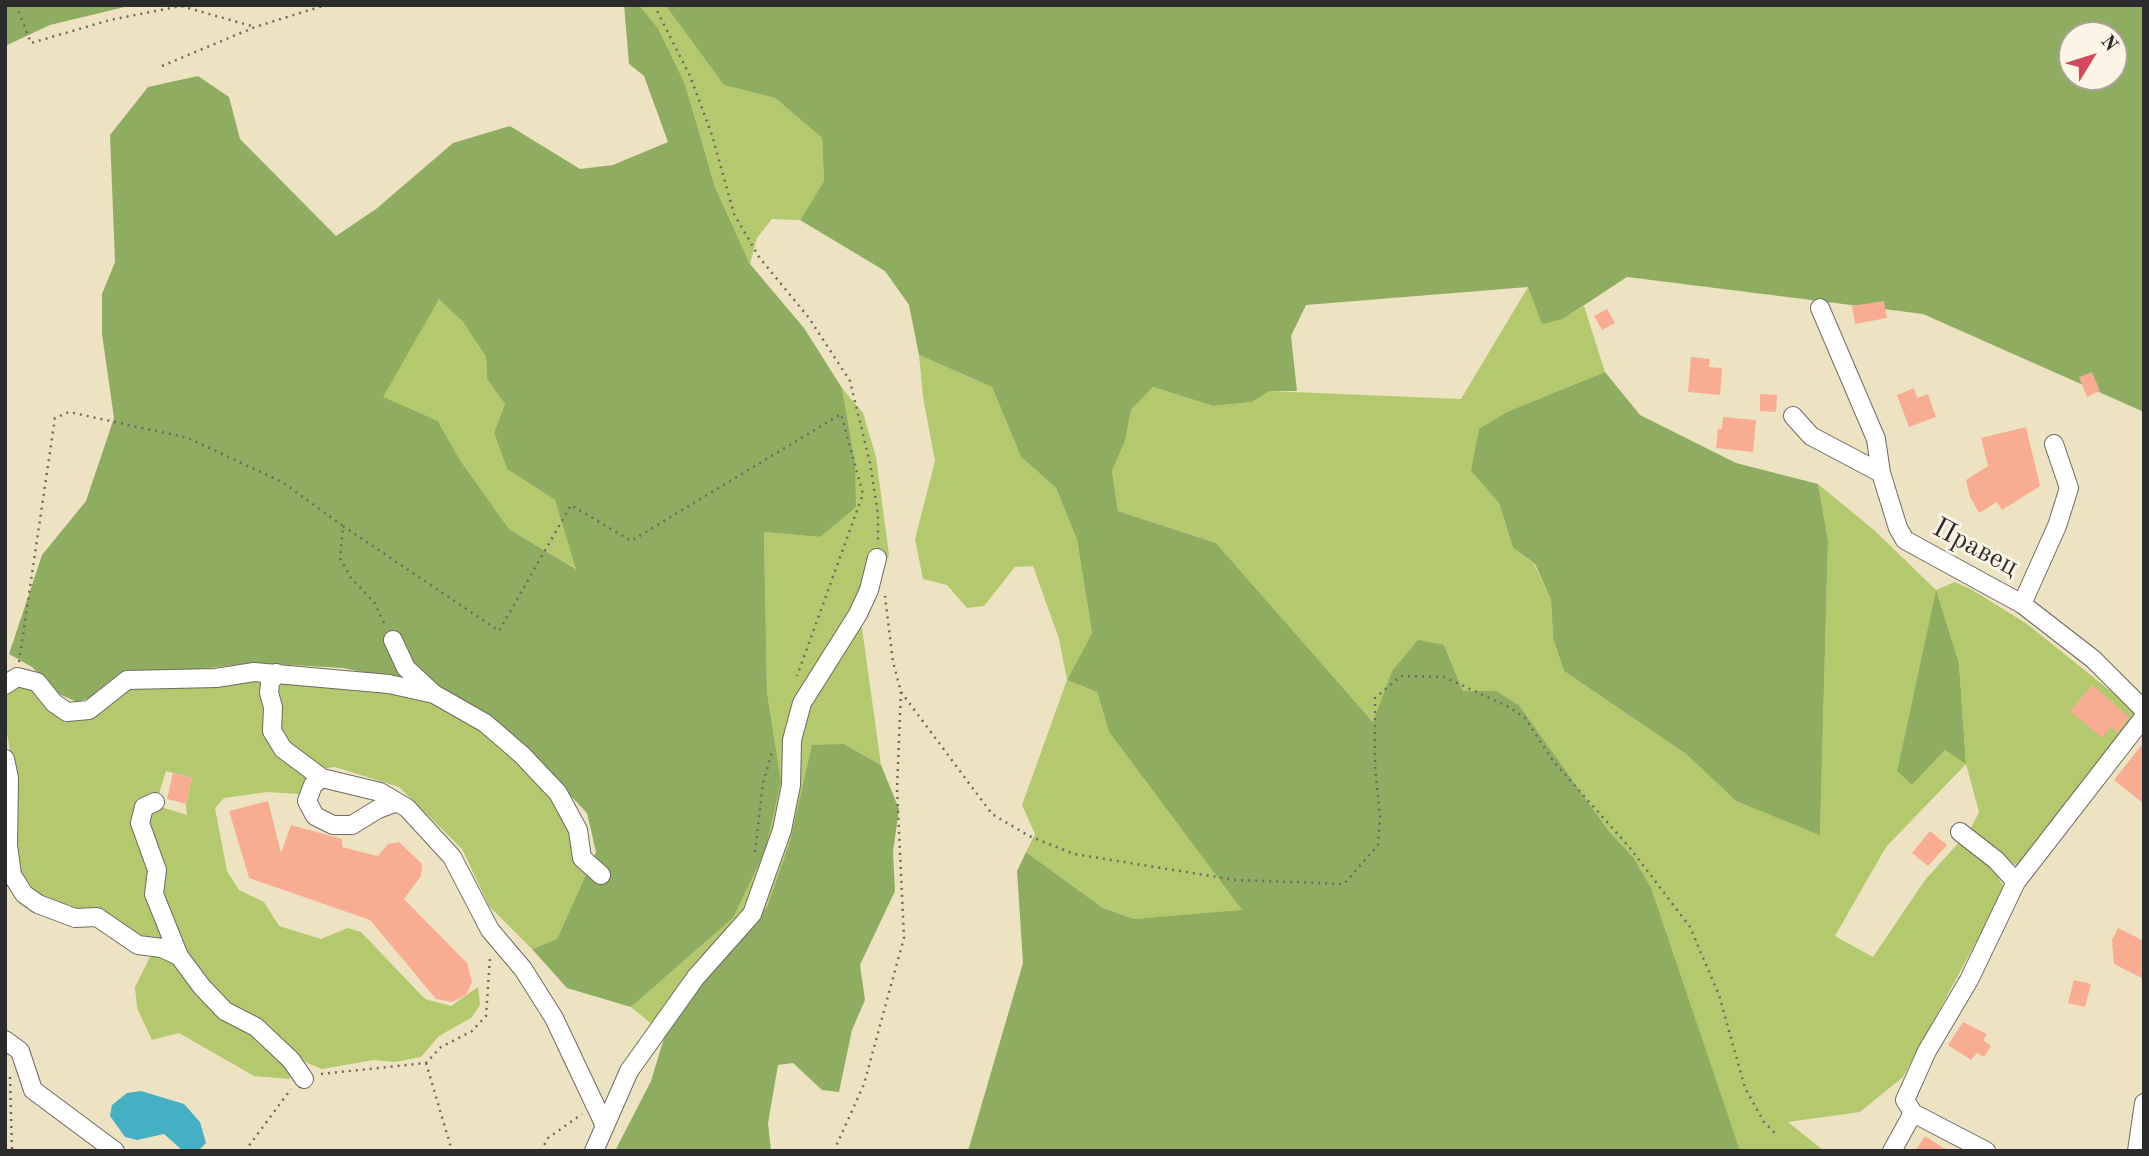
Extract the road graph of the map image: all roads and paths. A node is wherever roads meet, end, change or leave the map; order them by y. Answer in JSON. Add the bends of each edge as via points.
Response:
{"nodes":[{"id":1,"x":16,"y":5,"type":"edge"},
{"id":2,"x":326,"y":5,"type":"edge"},
{"id":3,"x":654,"y":5,"type":"edge"},
{"id":4,"x":255,"y":27,"type":"junction"},
{"id":5,"x":162,"y":66,"type":"dead end"},
{"id":6,"x":1820,"y":308,"type":"dead end"},
{"id":7,"x":1793,"y":416,"type":"dead end"},
{"id":8,"x":2054,"y":444,"type":"dead end"},
{"id":9,"x":1881,"y":473,"type":"junction"},
{"id":10,"x":344,"y":526,"type":"junction"},
{"id":11,"x":877,"y":558,"type":"joint"},
{"id":12,"x":885,"y":591,"type":"dead end"},
{"id":13,"x":2022,"y":604,"type":"junction"},
{"id":14,"x":393,"y":640,"type":"joint"},
{"id":15,"x":276,"y":673,"type":"junction"},
{"id":16,"x":797,"y":676,"type":"dead end"},
{"id":17,"x":11,"y":681,"type":"edge"},
{"id":18,"x":901,"y":692,"type":"junction"},
{"id":19,"x":434,"y":694,"type":"junction"},
{"id":20,"x":2144,"y":709,"type":"edge"},
{"id":21,"x":2144,"y":717,"type":"edge"},
{"id":22,"x":776,"y":738,"type":"dead end"},
{"id":23,"x":5,"y":759,"type":"edge"},
{"id":24,"x":323,"y":778,"type":"junction"},
{"id":25,"x":155,"y":802,"type":"dead end"},
{"id":26,"x":397,"y":802,"type":"junction"},
{"id":27,"x":1960,"y":832,"type":"dead end"},
{"id":28,"x":755,"y":863,"type":"dead end"},
{"id":29,"x":601,"y":875,"type":"dead end"},
{"id":30,"x":2016,"y":882,"type":"junction"},
{"id":31,"x":490,"y":930,"type":"junction"},
{"id":32,"x":179,"y":957,"type":"junction"},
{"id":33,"x":12,"y":1046,"type":"edge"},
{"id":34,"x":426,"y":1063,"type":"junction"},
{"id":35,"x":304,"y":1079,"type":"junction"},
{"id":36,"x":2144,"y":1103,"type":"edge"},
{"id":37,"x":595,"y":1104,"type":"junction"},
{"id":38,"x":1913,"y":1113,"type":"junction"},
{"id":39,"x":605,"y":1126,"type":"junction"},
{"id":40,"x":1775,"y":1133,"type":"dead end"},
{"id":41,"x":12,"y":1151,"type":"edge"},
{"id":42,"x":115,"y":1151,"type":"edge"},
{"id":43,"x":245,"y":1151,"type":"edge"},
{"id":44,"x":452,"y":1151,"type":"edge"},
{"id":45,"x":541,"y":1151,"type":"edge"},
{"id":46,"x":594,"y":1151,"type":"edge"},
{"id":47,"x":834,"y":1151,"type":"edge"},
{"id":48,"x":1892,"y":1151,"type":"edge"},
{"id":49,"x":1986,"y":1151,"type":"edge"},
{"id":50,"x":2137,"y":1151,"type":"edge"}],
"edges":[{"from":1,"to":4,"type":"path","via":[[31,43],[181,6]]},
{"from":2,"to":4,"type":"path"},
{"from":3,"to":11,"type":"path","via":[[691,76],[734,214],[758,257],[809,318],[850,382],[878,514]]},
{"from":4,"to":5,"type":"path"},
{"from":6,"to":9,"type":"street","name":"Правец","via":[[1876,439]]},
{"from":7,"to":9,"type":"street","via":[[1811,436]]},
{"from":8,"to":13,"type":"street","via":[[2069,488]]},
{"from":9,"to":13,"type":"street","name":"Правец","via":[[1905,540]]},
{"from":10,"to":14,"type":"path","via":[[340,558],[374,603]]},
{"from":10,"to":16,"type":"path","via":[[499,631],[571,505],[631,541],[841,414],[863,494]]},
{"from":10,"to":17,"type":"path","via":[[282,482],[188,438],[103,417],[69,412],[55,418]]},
{"from":11,"to":39,"type":"street","via":[[858,614],[802,704],[792,740],[782,830],[752,914],[695,977],[635,1062]]},
{"from":12,"to":18,"type":"path"},
{"from":13,"to":20,"type":"street","name":"Правец","via":[[2093,659]]},
{"from":14,"to":19,"type":"street","via":[[406,668]]},
{"from":15,"to":17,"type":"street","via":[[127,680],[89,710],[67,712],[37,682]]},
{"from":15,"to":19,"type":"street","via":[[389,684]]},
{"from":15,"to":24,"type":"street","via":[[269,693],[272,731],[284,749]]},
{"from":18,"to":40,"type":"path","via":[[992,814],[1029,836],[1074,855],[1236,880],[1344,884],[1378,845],[1375,698],[1401,676],[1444,677],[1509,707],[1525,718],[1553,761],[1630,848],[1690,927],[1719,995],[1745,1088]]},
{"from":18,"to":47,"type":"path","via":[[897,788],[904,938],[864,1084]]},
{"from":19,"to":29,"type":"street","via":[[485,723],[558,793],[578,830],[582,858]]},
{"from":21,"to":30,"type":"street"},
{"from":22,"to":28,"type":"path","via":[[763,783]]},
{"from":23,"to":32,"type":"street","via":[[12,875],[24,894],[75,918],[97,917],[138,945],[162,948]]},
{"from":24,"to":26,"type":"street","via":[[380,792]]},
{"from":24,"to":26,"type":"street","via":[[313,786],[307,801],[315,816],[333,825],[352,825]]},
{"from":25,"to":32,"type":"street","via":[[144,807],[140,823],[157,870],[155,894]]},
{"from":26,"to":31,"type":"street","via":[[452,857]]},
{"from":27,"to":30,"type":"street"},
{"from":30,"to":38,"type":"street","via":[[1969,980],[1908,1089],[1905,1100]]},
{"from":31,"to":34,"type":"path","via":[[486,1016]]},
{"from":31,"to":37,"type":"street","via":[[523,969],[554,1018]]},
{"from":32,"to":35,"type":"street","via":[[225,1011],[256,1027]]},
{"from":33,"to":41,"type":"path"},
{"from":33,"to":42,"type":"street","via":[[33,1090]]},
{"from":34,"to":35,"type":"path"},
{"from":34,"to":44,"type":"path"},
{"from":35,"to":43,"type":"path","via":[[295,1084]]},
{"from":36,"to":50,"type":"street"},
{"from":37,"to":39,"type":"street"},
{"from":37,"to":45,"type":"path","via":[[548,1138]]},
{"from":38,"to":48,"type":"street"},
{"from":38,"to":49,"type":"street"},
{"from":39,"to":46,"type":"street"}]}
